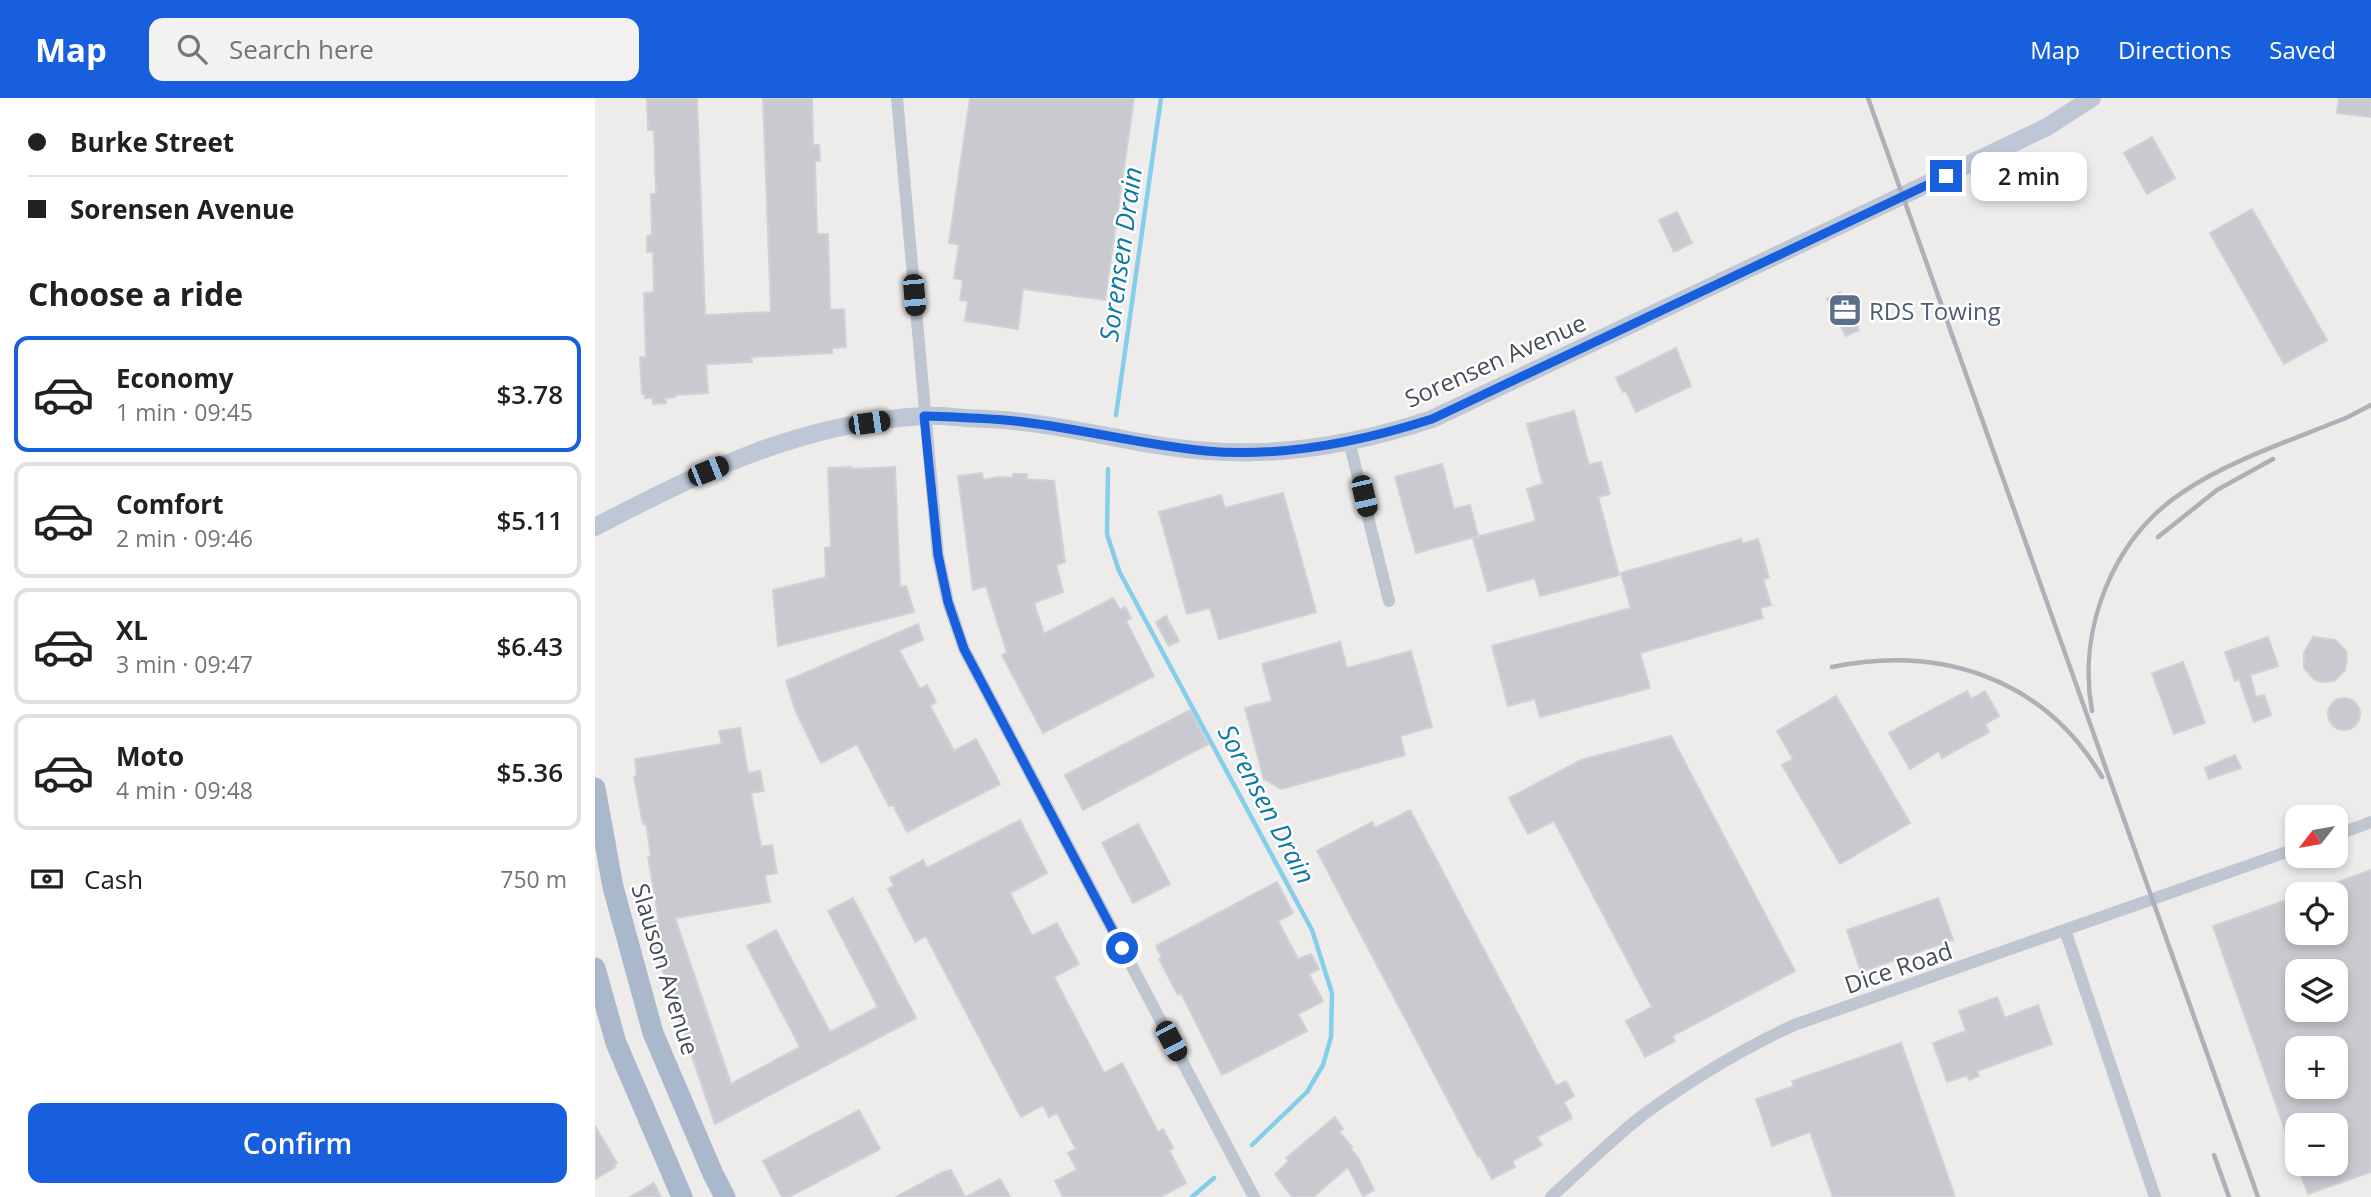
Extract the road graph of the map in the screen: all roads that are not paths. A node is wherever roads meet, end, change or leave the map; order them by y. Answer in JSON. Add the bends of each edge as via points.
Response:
{"nodes":[{"id":1,"x":897,"y":98,"type":"edge"},
{"id":2,"x":2092,"y":98,"type":"edge"},
{"id":3,"x":924,"y":416,"type":"junction"},
{"id":4,"x":1349,"y":441,"type":"junction"},
{"id":5,"x":595,"y":527,"type":"edge"},
{"id":6,"x":1389,"y":601,"type":"dead end"},
{"id":7,"x":595,"y":788,"type":"edge"},
{"id":8,"x":2371,"y":822,"type":"edge"},
{"id":9,"x":2349,"y":830,"type":"edge"},
{"id":10,"x":2285,"y":853,"type":"edge"},
{"id":11,"x":2065,"y":930,"type":"junction"},
{"id":12,"x":595,"y":968,"type":"edge"},
{"id":13,"x":682,"y":1197,"type":"edge"},
{"id":14,"x":725,"y":1197,"type":"edge"},
{"id":15,"x":1254,"y":1197,"type":"edge"},
{"id":16,"x":1551,"y":1197,"type":"edge"},
{"id":17,"x":2155,"y":1197,"type":"edge"}],
"edges":[{"from":1,"to":3,"type":"street"},
{"from":2,"to":4,"type":"street","name":"Sorensen Avenue","via":[[2047,127],[1432,419]]},
{"from":3,"to":4,"type":"street","name":"Sorensen Avenue","via":[[1015,421],[1207,451],[1279,451]]},
{"from":3,"to":5,"type":"street","name":"Sorensen Avenue","via":[[842,426],[754,452]]},
{"from":3,"to":15,"type":"street","via":[[938,555],[964,649]]},
{"from":4,"to":6,"type":"street"},
{"from":7,"to":14,"type":"main road","name":"Slauson Avenue","via":[[613,887],[653,1033]]},
{"from":8,"to":9,"type":"street"},
{"from":10,"to":11,"type":"street","name":"Dice Road"},
{"from":11,"to":16,"type":"street","name":"Dice Road","via":[[1754,1044],[1641,1117]]},
{"from":11,"to":17,"type":"street"},
{"from":12,"to":13,"type":"main road","via":[[616,1043]]}]}
